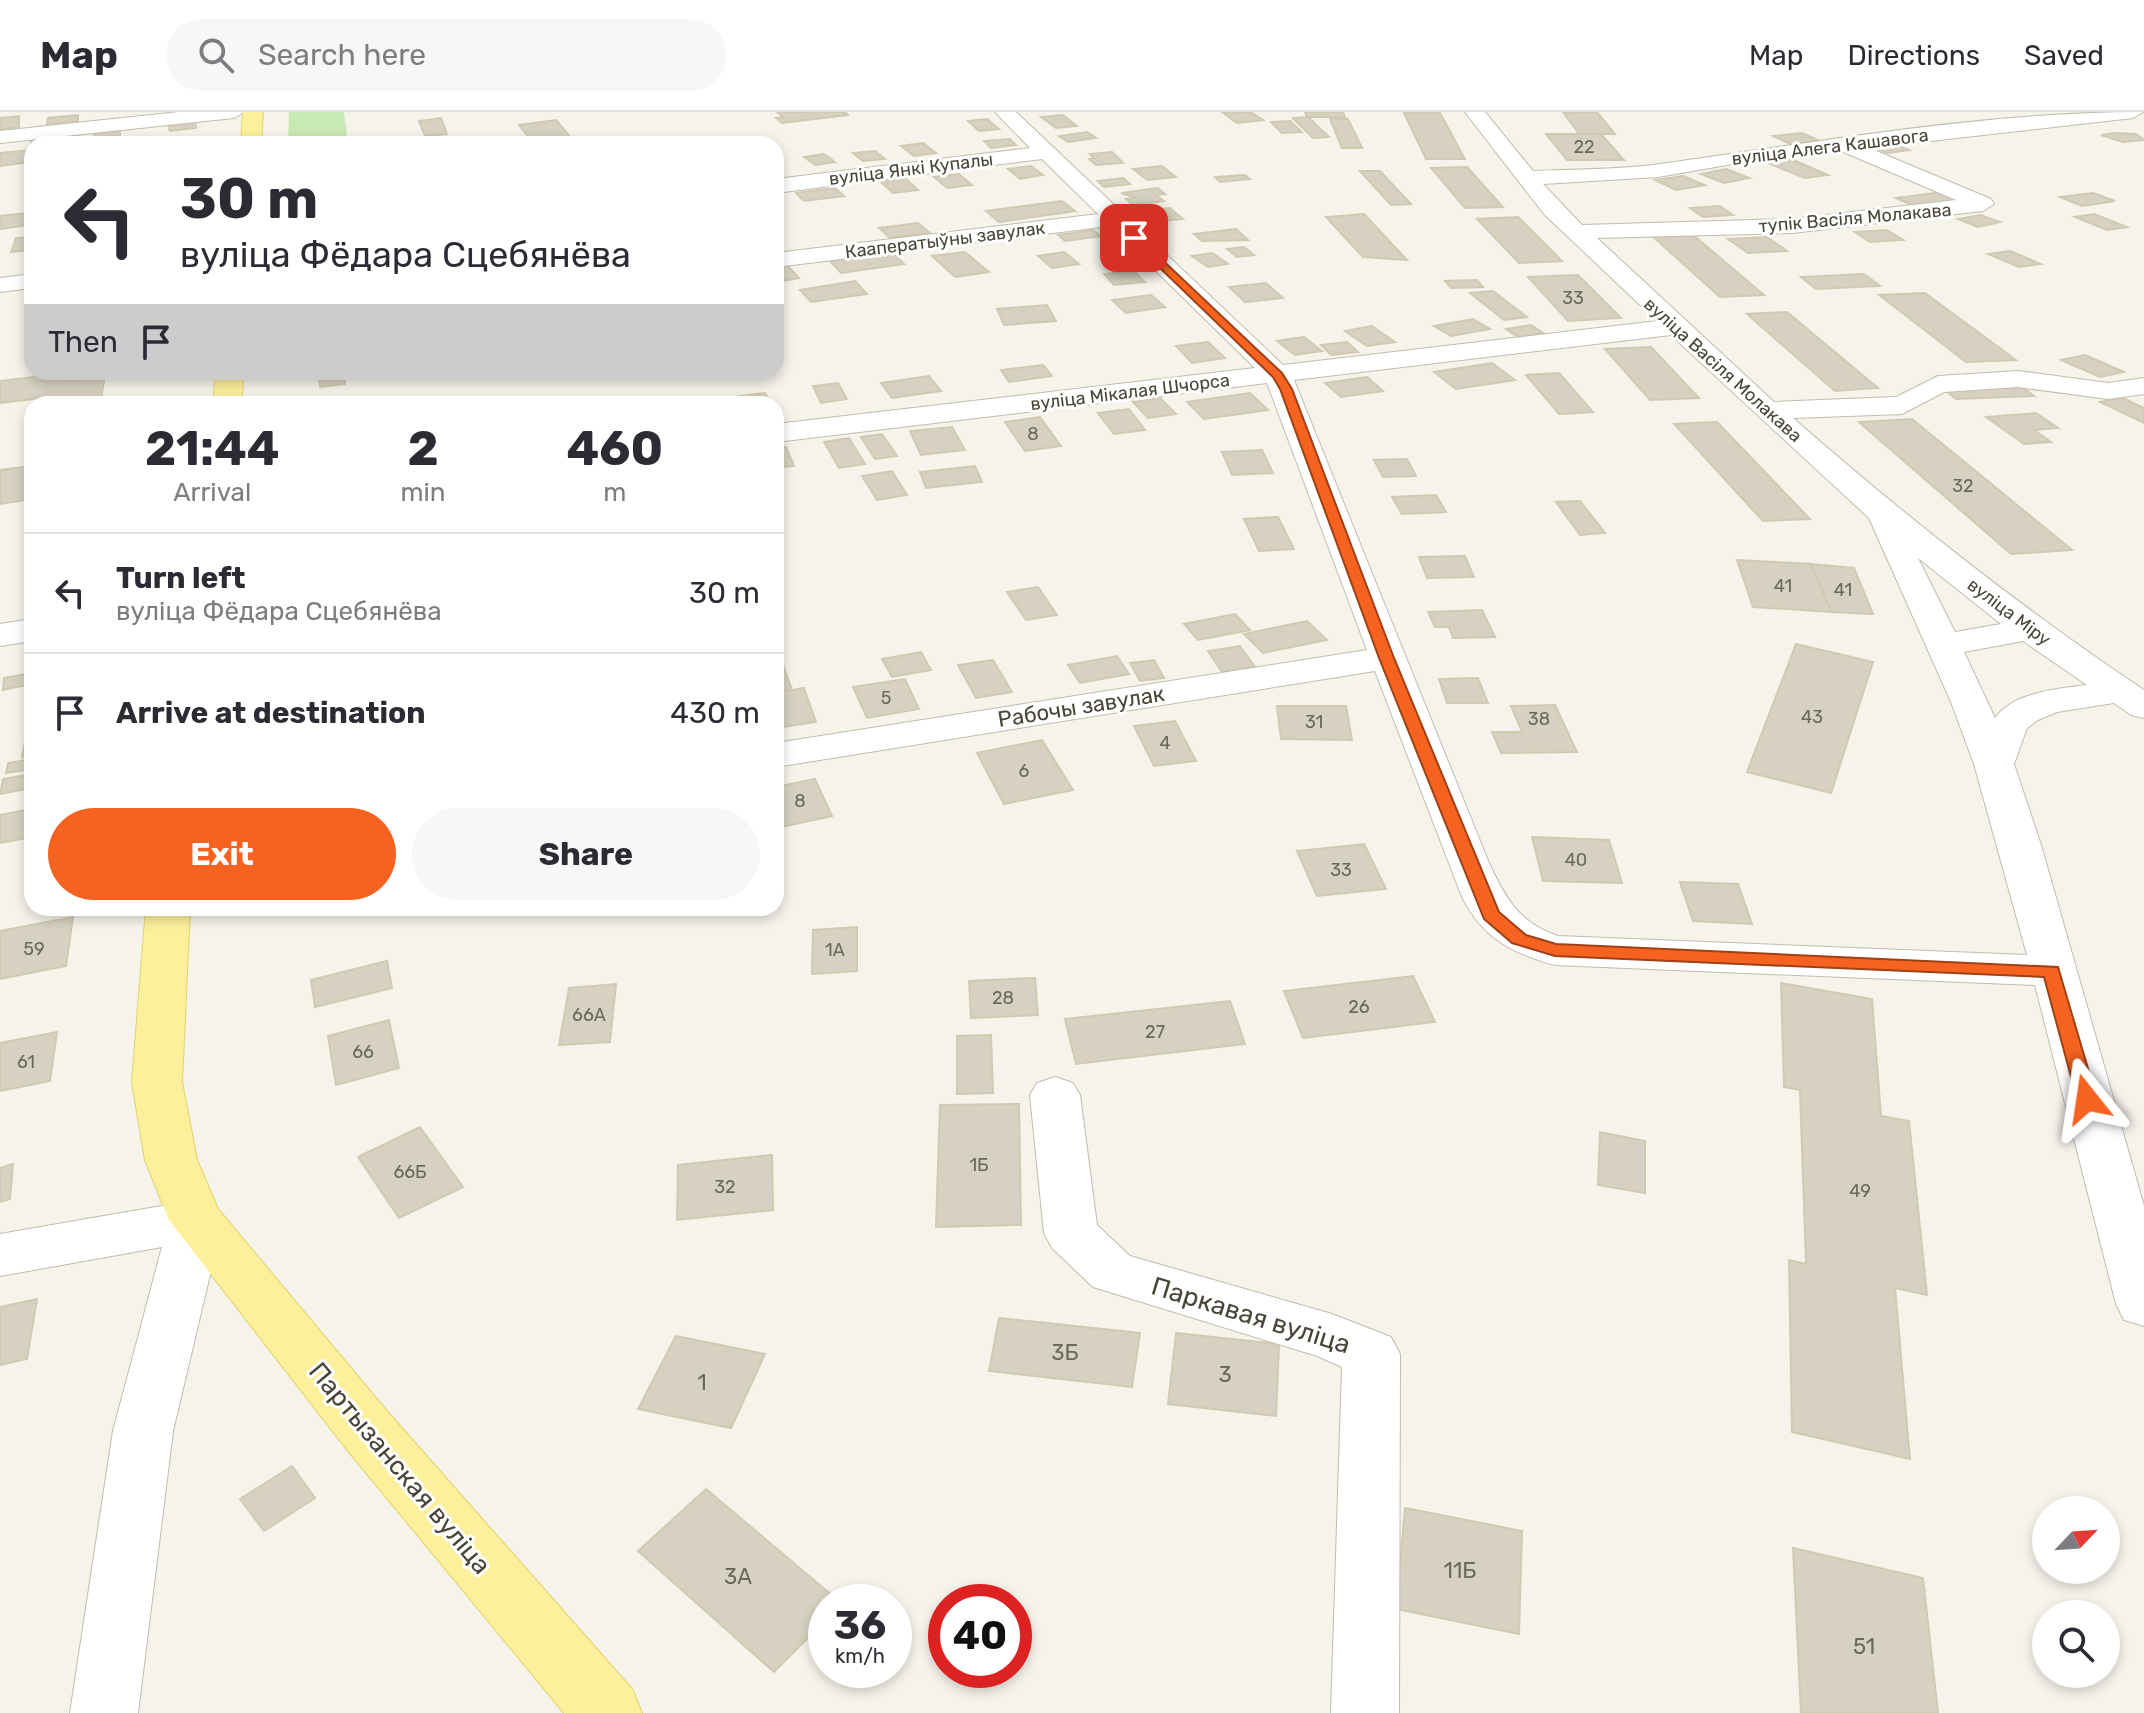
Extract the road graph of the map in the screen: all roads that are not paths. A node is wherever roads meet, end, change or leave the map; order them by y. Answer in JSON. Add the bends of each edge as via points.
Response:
{"nodes":[{"id":1,"x":234,"y":112,"type":"edge"},
{"id":2,"x":253,"y":112,"type":"edge"},
{"id":3,"x":1005,"y":112,"type":"edge"},
{"id":4,"x":1475,"y":112,"type":"edge"},
{"id":5,"x":2118,"y":113,"type":"edge"},
{"id":6,"x":2144,"y":127,"type":"edge"},
{"id":7,"x":252,"y":136,"type":"edge"},
{"id":8,"x":0,"y":137,"type":"edge"},
{"id":9,"x":1845,"y":145,"type":"junction"},
{"id":10,"x":1046,"y":152,"type":"junction"},
{"id":11,"x":1526,"y":178,"type":"junction"},
{"id":12,"x":784,"y":185,"type":"edge"},
{"id":13,"x":1113,"y":219,"type":"junction"},
{"id":14,"x":1576,"y":232,"type":"junction"},
{"id":15,"x":784,"y":259,"type":"edge"},
{"id":16,"x":24,"y":282,"type":"edge"},
{"id":17,"x":0,"y":285,"type":"edge"},
{"id":18,"x":1674,"y":327,"type":"junction"},
{"id":19,"x":1278,"y":375,"type":"junction"},
{"id":20,"x":2144,"y":386,"type":"edge"},
{"id":21,"x":1767,"y":411,"type":"junction"},
{"id":22,"x":784,"y":432,"type":"edge"},
{"id":23,"x":1880,"y":511,"type":"junction"},
{"id":24,"x":2029,"y":629,"type":"junction"},
{"id":25,"x":24,"y":631,"type":"edge"},
{"id":26,"x":0,"y":635,"type":"edge"},
{"id":27,"x":1943,"y":645,"type":"junction"},
{"id":28,"x":1387,"y":658,"type":"junction"},
{"id":29,"x":2132,"y":699,"type":"edge"},
{"id":30,"x":784,"y":754,"type":"edge"},
{"id":31,"x":1994,"y":764,"type":"junction"},
{"id":32,"x":167,"y":916,"type":"edge"},
{"id":33,"x":2052,"y":971,"type":"junction"},
{"id":34,"x":1055,"y":1095,"type":"dead end"},
{"id":35,"x":196,"y":1220,"type":"junction"},
{"id":36,"x":0,"y":1255,"type":"edge"},
{"id":37,"x":2144,"y":1304,"type":"edge"},
{"id":38,"x":104,"y":1713,"type":"edge"},
{"id":39,"x":608,"y":1713,"type":"edge"},
{"id":40,"x":1365,"y":1713,"type":"edge"}],
"edges":[{"from":1,"to":8,"type":"street"},
{"from":2,"to":7,"type":"main road"},
{"from":3,"to":10,"type":"street"},
{"from":4,"to":11,"type":"street","name":"вуліца Васіля Молакава"},
{"from":5,"to":6,"type":"street"},
{"from":5,"to":9,"type":"street","name":"вуліца Алега Кашавога"},
{"from":9,"to":11,"type":"street","name":"вуліца Алега Кашавога","via":[[1658,171]]},
{"from":9,"to":14,"type":"street","name":"тупік Васіля Молакава","via":[[1983,204],[1792,226]]},
{"from":10,"to":12,"type":"street","name":"вуліца Янкі Купалы"},
{"from":10,"to":13,"type":"street"},
{"from":11,"to":14,"type":"street","name":"вуліца Васіля Молакава"},
{"from":13,"to":15,"type":"street","name":"Кааператыўны завулак"},
{"from":13,"to":19,"type":"street"},
{"from":14,"to":18,"type":"street","name":"вуліца Васіля Молакава"},
{"from":16,"to":17,"type":"street"},
{"from":18,"to":19,"type":"street","name":"вуліца Мікалая Шчорса"},
{"from":18,"to":21,"type":"street","name":"вуліца Васіля Молакава"},
{"from":19,"to":22,"type":"street","name":"вуліца Мікалая Шчорса"},
{"from":19,"to":28,"type":"street"},
{"from":20,"to":21,"type":"street","via":[[2108,391],[2018,379],[1938,384],[1902,405]]},
{"from":21,"to":23,"type":"street","name":"вуліца Васіля Молакава"},
{"from":23,"to":24,"type":"street","name":"вуліца Міру"},
{"from":23,"to":27,"type":"street","name":"вуліца Васіля Молакава"},
{"from":24,"to":27,"type":"street"},
{"from":24,"to":29,"type":"street","name":"вуліца Міру"},
{"from":25,"to":26,"type":"street"},
{"from":27,"to":31,"type":"street","name":"вуліца Васіля Молакава"},
{"from":28,"to":30,"type":"street","name":"Рабочы завулак"},
{"from":28,"to":33,"type":"street","via":[[1491,915],[1519,939],[1555,950]]},
{"from":29,"to":31,"type":"street","via":[[2056,702],[2019,715]]},
{"from":31,"to":33,"type":"street","name":"вуліца Васіля Молакава"},
{"from":32,"to":35,"type":"main road","name":"Партызанская вуліца","via":[[157,1082],[171,1160]]},
{"from":33,"to":37,"type":"street","name":"вуліца Васіля Молакава"},
{"from":34,"to":40,"type":"street","name":"Паркавая вуліца","via":[[1071,1233],[1112,1272],[1332,1337],[1371,1354]]},
{"from":35,"to":36,"type":"street"},
{"from":35,"to":38,"type":"street","via":[[143,1431]]},
{"from":35,"to":39,"type":"main road","name":"Партызанская вуліца"}]}
